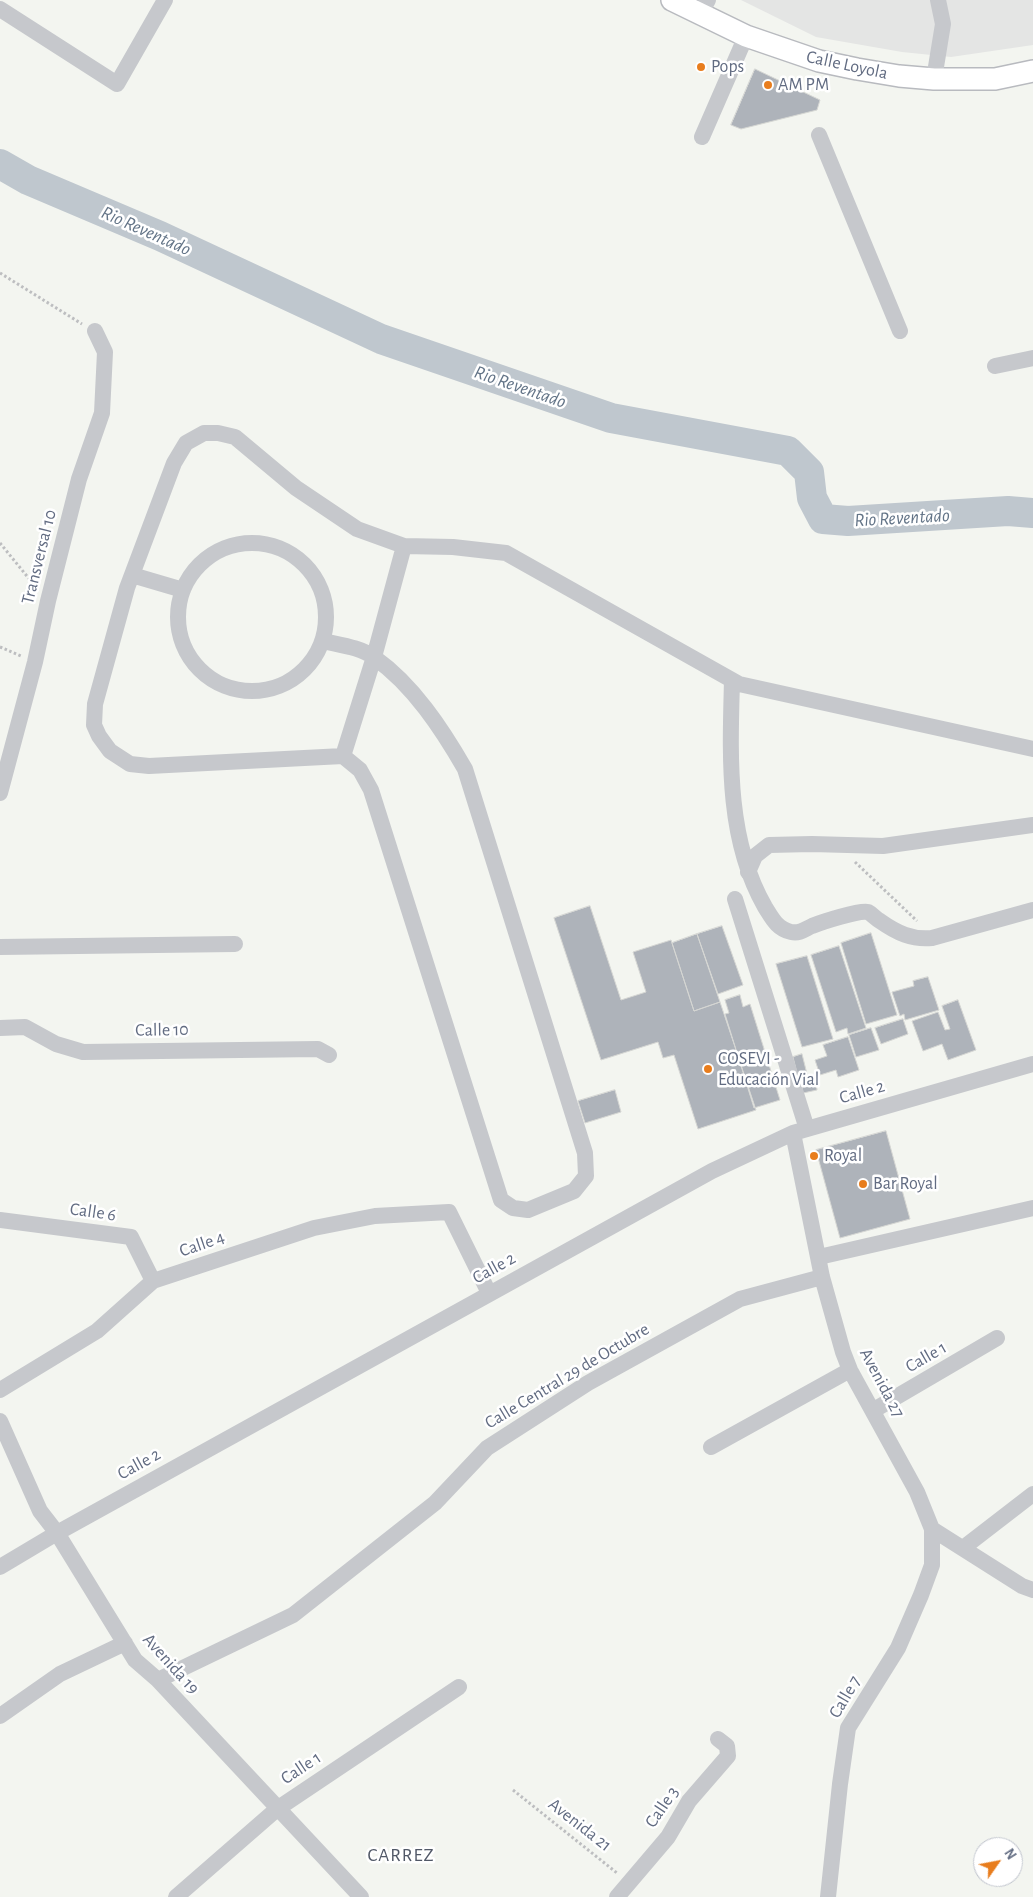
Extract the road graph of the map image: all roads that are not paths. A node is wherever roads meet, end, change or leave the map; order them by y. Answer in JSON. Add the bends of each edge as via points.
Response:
{"nodes":[{"id":1,"x":165,"y":0,"type":"edge"},
{"id":2,"x":672,"y":0,"type":"edge"},
{"id":3,"x":938,"y":0,"type":"edge"},
{"id":4,"x":704,"y":7,"type":"edge"},
{"id":5,"x":0,"y":9,"type":"edge"},
{"id":6,"x":746,"y":36,"type":"junction"},
{"id":7,"x":1033,"y":71,"type":"edge"},
{"id":8,"x":934,"y":79,"type":"junction"},
{"id":9,"x":819,"y":134,"type":"dead end"},
{"id":10,"x":702,"y":137,"type":"dead end"},
{"id":11,"x":900,"y":330,"type":"dead end"},
{"id":12,"x":95,"y":331,"type":"road end"},
{"id":13,"x":1033,"y":358,"type":"edge"},
{"id":14,"x":995,"y":366,"type":"dead end"},
{"id":15,"x":404,"y":546,"type":"junction"},
{"id":16,"x":132,"y":575,"type":"junction"},
{"id":17,"x":183,"y":590,"type":"junction"},
{"id":18,"x":323,"y":641,"type":"junction"},
{"id":19,"x":374,"y":657,"type":"junction"},
{"id":20,"x":732,"y":680,"type":"junction"},
{"id":21,"x":1033,"y":749,"type":"edge"},
{"id":22,"x":343,"y":756,"type":"junction"},
{"id":23,"x":0,"y":793,"type":"edge"},
{"id":24,"x":1033,"y":825,"type":"edge"},
{"id":25,"x":748,"y":872,"type":"junction"},
{"id":26,"x":734,"y":899,"type":"dead end"},
{"id":27,"x":1033,"y":910,"type":"edge"},
{"id":28,"x":235,"y":944,"type":"dead end"},
{"id":29,"x":0,"y":947,"type":"edge"},
{"id":30,"x":0,"y":1028,"type":"edge"},
{"id":31,"x":329,"y":1055,"type":"dead end"},
{"id":32,"x":1033,"y":1064,"type":"edge"},
{"id":33,"x":800,"y":1131,"type":"junction"},
{"id":34,"x":1033,"y":1208,"type":"edge"},
{"id":35,"x":0,"y":1220,"type":"edge"},
{"id":36,"x":819,"y":1257,"type":"junction"},
{"id":37,"x":822,"y":1277,"type":"junction"},
{"id":38,"x":153,"y":1281,"type":"junction"},
{"id":39,"x":489,"y":1293,"type":"junction"},
{"id":40,"x":998,"y":1338,"type":"dead end"},
{"id":41,"x":850,"y":1370,"type":"junction"},
{"id":42,"x":0,"y":1390,"type":"edge"},
{"id":43,"x":874,"y":1410,"type":"junction"},
{"id":44,"x":0,"y":1421,"type":"edge"},
{"id":45,"x":712,"y":1447,"type":"dead end"},
{"id":46,"x":1033,"y":1494,"type":"edge"},
{"id":47,"x":932,"y":1529,"type":"junction"},
{"id":48,"x":56,"y":1533,"type":"junction"},
{"id":49,"x":963,"y":1548,"type":"junction"},
{"id":50,"x":0,"y":1567,"type":"edge"},
{"id":51,"x":1033,"y":1590,"type":"edge"},
{"id":52,"x":125,"y":1643,"type":"junction"},
{"id":53,"x":158,"y":1680,"type":"junction"},
{"id":54,"x":460,"y":1687,"type":"dead end"},
{"id":55,"x":0,"y":1716,"type":"edge"},
{"id":56,"x":718,"y":1738,"type":"dead end"},
{"id":57,"x":277,"y":1809,"type":"junction"},
{"id":58,"x":176,"y":1897,"type":"edge"},
{"id":59,"x":361,"y":1897,"type":"edge"},
{"id":60,"x":617,"y":1897,"type":"edge"},
{"id":61,"x":828,"y":1897,"type":"edge"}],
"edges":[{"from":1,"to":5,"type":"street","via":[[117,84]]},
{"from":2,"to":4,"type":"main road","name":"Calle Loyola"},
{"from":3,"to":8,"type":"street","via":[[943,24]]},
{"from":4,"to":6,"type":"main road","name":"Calle Loyola"},
{"from":6,"to":8,"type":"main road","name":"Calle Loyola","via":[[819,62]]},
{"from":6,"to":10,"type":"street"},
{"from":7,"to":8,"type":"main road","name":"Calle Loyola","via":[[995,79]]},
{"from":9,"to":11,"type":"street"},
{"from":12,"to":23,"type":"street","name":"Transversal 10","via":[[105,352],[102,413],[80,479]]},
{"from":13,"to":14,"type":"street"},
{"from":15,"to":16,"type":"street","via":[[357,529],[296,488],[235,438],[204,433],[186,443],[174,463]]},
{"from":15,"to":19,"type":"street"},
{"from":15,"to":20,"type":"street","via":[[506,553]]},
{"from":16,"to":17,"type":"street"},
{"from":16,"to":22,"type":"street","via":[[95,704],[94,725],[110,751],[130,764],[149,766]]},
{"from":17,"to":18,"type":"street","via":[[194,570],[225,548],[254,543],[277,547],[297,558],[313,574],[323,595],[327,618]]},
{"from":17,"to":18,"type":"street","via":[[178,613],[180,637],[190,659],[207,676],[227,688],[251,692],[274,689],[295,678],[312,662]]},
{"from":18,"to":19,"type":"street"},
{"from":19,"to":22,"type":"street"},
{"from":19,"to":22,"type":"street","via":[[415,696],[465,768],[585,1153],[586,1176],[574,1191],[528,1210],[513,1208],[501,1200],[372,790],[360,770]]},
{"from":20,"to":21,"type":"street"},
{"from":20,"to":25,"type":"street","via":[[730,748],[734,804]]},
{"from":24,"to":25,"type":"street","via":[[883,846],[769,845],[755,856]]},
{"from":25,"to":27,"type":"street","via":[[776,924],[790,932],[798,933],[835,918],[867,912],[897,932],[920,939],[932,938]]},
{"from":26,"to":33,"type":"street","name":"Avenida 27"},
{"from":28,"to":29,"type":"street"},
{"from":30,"to":31,"type":"street","name":"Calle 10","via":[[25,1027],[56,1044],[83,1052],[318,1049]]},
{"from":32,"to":33,"type":"street","name":"Calle 2"},
{"from":33,"to":36,"type":"street","name":"Avenida 27"},
{"from":33,"to":39,"type":"street","name":"Calle 2","via":[[712,1171]]},
{"from":34,"to":36,"type":"street"},
{"from":35,"to":38,"type":"street","name":"Calle 6","via":[[131,1237]]},
{"from":36,"to":37,"type":"street","name":"Avenida 27"},
{"from":37,"to":41,"type":"street","name":"Avenida 27"},
{"from":37,"to":53,"type":"street","name":"Calle Central 29 de Octubre","via":[[740,1300],[588,1384],[487,1448],[435,1503],[293,1615]]},
{"from":38,"to":39,"type":"street","name":"Calle 4","via":[[314,1228],[375,1216],[449,1212]]},
{"from":38,"to":42,"type":"street","name":"Calle 4","via":[[97,1331]]},
{"from":39,"to":48,"type":"street","name":"Calle 2"},
{"from":40,"to":43,"type":"street","name":"Calle 1"},
{"from":41,"to":43,"type":"street","name":"Avenida 27"},
{"from":41,"to":45,"type":"street"},
{"from":43,"to":47,"type":"street","name":"Avenida 27","via":[[917,1492]]},
{"from":44,"to":48,"type":"street","name":"Avenida 19","via":[[40,1511]]},
{"from":46,"to":49,"type":"street"},
{"from":47,"to":49,"type":"street"},
{"from":47,"to":61,"type":"street","name":"Calle 7","via":[[932,1565],[921,1595],[898,1648],[848,1728]]},
{"from":48,"to":50,"type":"street","name":"Calle 2"},
{"from":48,"to":52,"type":"street","name":"Avenida 19"},
{"from":49,"to":51,"type":"street"},
{"from":52,"to":53,"type":"street","name":"Avenida 19","via":[[135,1660]]},
{"from":52,"to":55,"type":"street","via":[[60,1674]]},
{"from":53,"to":57,"type":"street","name":"Avenida 19"},
{"from":54,"to":57,"type":"street","name":"Calle 1"},
{"from":56,"to":60,"type":"street","name":"Calle 3","via":[[726,1746],[728,1756],[689,1801],[668,1837]]},
{"from":57,"to":58,"type":"street","name":"Calle 1"},
{"from":57,"to":59,"type":"street","name":"Avenida 19"}]}
